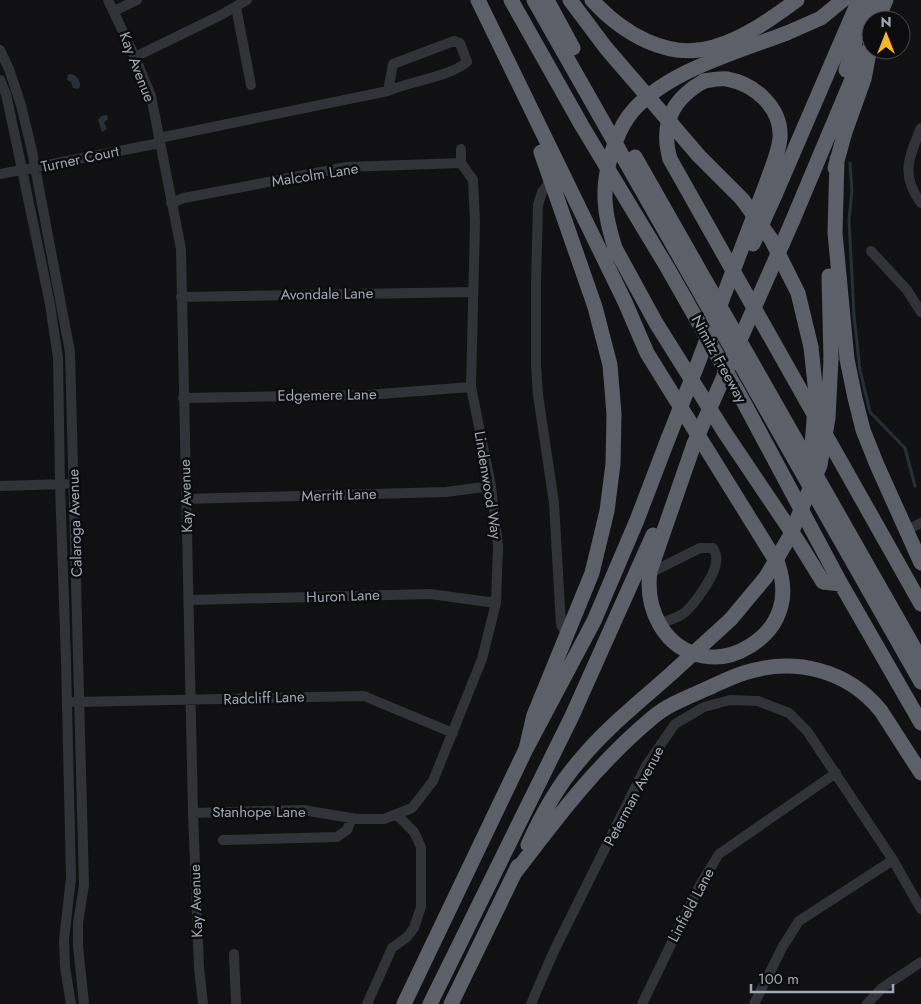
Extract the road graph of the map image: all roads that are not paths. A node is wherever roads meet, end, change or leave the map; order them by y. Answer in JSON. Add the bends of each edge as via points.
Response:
{"nodes":[{"id":1,"x":108,"y":0,"type":"edge"},
{"id":2,"x":137,"y":0,"type":"edge"},
{"id":3,"x":247,"y":0,"type":"edge"},
{"id":4,"x":478,"y":0,"type":"edge"},
{"id":5,"x":511,"y":0,"type":"edge"},
{"id":6,"x":534,"y":0,"type":"edge"},
{"id":7,"x":547,"y":0,"type":"edge"},
{"id":8,"x":570,"y":0,"type":"edge"},
{"id":9,"x":592,"y":0,"type":"edge"},
{"id":10,"x":797,"y":0,"type":"edge"},
{"id":11,"x":843,"y":0,"type":"edge"},
{"id":12,"x":859,"y":0,"type":"edge"},
{"id":13,"x":873,"y":0,"type":"edge"},
{"id":14,"x":236,"y":7,"type":"junction"},
{"id":15,"x":114,"y":11,"type":"junction"},
{"id":16,"x":0,"y":50,"type":"edge"},
{"id":17,"x":135,"y":57,"type":"junction"},
{"id":18,"x":861,"y":57,"type":"edge"},
{"id":19,"x":868,"y":60,"type":"edge"},
{"id":20,"x":0,"y":80,"type":"edge"},
{"id":21,"x":516,"y":80,"type":"junction"},
{"id":22,"x":251,"y":85,"type":"dead end"},
{"id":23,"x":388,"y":91,"type":"junction"},
{"id":24,"x":921,"y":128,"type":"edge"},
{"id":25,"x":159,"y":140,"type":"junction"},
{"id":26,"x":461,"y":149,"type":"dead end"},
{"id":27,"x":837,"y":159,"type":"junction"},
{"id":28,"x":461,"y":163,"type":"junction"},
{"id":29,"x":36,"y":168,"type":"junction"},
{"id":30,"x":814,"y":169,"type":"junction"},
{"id":31,"x":22,"y":170,"type":"junction"},
{"id":32,"x":0,"y":174,"type":"edge"},
{"id":33,"x":551,"y":180,"type":"junction"},
{"id":34,"x":921,"y":202,"type":"edge"},
{"id":35,"x":171,"y":203,"type":"junction"},
{"id":36,"x":870,"y":251,"type":"dead end"},
{"id":37,"x":473,"y":292,"type":"junction"},
{"id":38,"x":181,"y":297,"type":"junction"},
{"id":39,"x":921,"y":312,"type":"edge"},
{"id":40,"x":698,"y":363,"type":"junction"},
{"id":41,"x":471,"y":388,"type":"junction"},
{"id":42,"x":183,"y":398,"type":"junction"},
{"id":43,"x":694,"y":444,"type":"junction"},
{"id":44,"x":73,"y":483,"type":"junction"},
{"id":45,"x":60,"y":484,"type":"junction"},
{"id":46,"x":0,"y":486,"type":"edge"},
{"id":47,"x":491,"y":486,"type":"junction"},
{"id":48,"x":808,"y":491,"type":"junction"},
{"id":49,"x":186,"y":499,"type":"junction"},
{"id":50,"x":921,"y":523,"type":"edge"},
{"id":51,"x":906,"y":530,"type":"junction"},
{"id":52,"x":921,"y":563,"type":"edge"},
{"id":53,"x":650,"y":573,"type":"junction"},
{"id":54,"x":841,"y":584,"type":"junction"},
{"id":55,"x":190,"y":600,"type":"junction"},
{"id":56,"x":496,"y":603,"type":"junction"},
{"id":57,"x":921,"y":604,"type":"edge"},
{"id":58,"x":659,"y":624,"type":"junction"},
{"id":59,"x":567,"y":634,"type":"junction"},
{"id":60,"x":921,"y":660,"type":"edge"},
{"id":61,"x":921,"y":682,"type":"edge"},
{"id":62,"x":191,"y":700,"type":"junction"},
{"id":63,"x":68,"y":702,"type":"junction"},
{"id":64,"x":79,"y":702,"type":"junction"},
{"id":65,"x":921,"y":723,"type":"edge"},
{"id":66,"x":453,"y":733,"type":"junction"},
{"id":67,"x":526,"y":749,"type":"junction"},
{"id":68,"x":836,"y":773,"type":"junction"},
{"id":69,"x":921,"y":773,"type":"edge"},
{"id":70,"x":412,"y":808,"type":"joint"},
{"id":71,"x":193,"y":813,"type":"junction"},
{"id":72,"x":396,"y":814,"type":"junction"},
{"id":73,"x":352,"y":818,"type":"junction"},
{"id":74,"x":223,"y":840,"type":"dead end"},
{"id":75,"x":893,"y":860,"type":"junction"},
{"id":76,"x":514,"y":874,"type":"junction"},
{"id":77,"x":921,"y":909,"type":"edge"},
{"id":78,"x":234,"y":954,"type":"dead end"},
{"id":79,"x":921,"y":962,"type":"edge"},
{"id":80,"x":71,"y":1004,"type":"edge"},
{"id":81,"x":84,"y":1004,"type":"edge"},
{"id":82,"x":202,"y":1004,"type":"edge"},
{"id":83,"x":236,"y":1004,"type":"edge"},
{"id":84,"x":367,"y":1004,"type":"edge"},
{"id":85,"x":404,"y":1004,"type":"edge"},
{"id":86,"x":430,"y":1004,"type":"edge"},
{"id":87,"x":451,"y":1004,"type":"edge"},
{"id":88,"x":531,"y":1004,"type":"edge"},
{"id":89,"x":642,"y":1004,"type":"edge"},
{"id":90,"x":754,"y":1004,"type":"edge"},
{"id":91,"x":867,"y":1004,"type":"edge"}],
"edges":[{"from":1,"to":15,"type":"street","name":"Kay Avenue"},
{"from":2,"to":15,"type":"street"},
{"from":3,"to":14,"type":"street"},
{"from":4,"to":21,"type":"highway"},
{"from":5,"to":54,"type":"highway","name":"Nimitz Freeway","via":[[742,399]]},
{"from":6,"to":61,"type":"highway"},
{"from":7,"to":60,"type":"highway","name":"Nimitz Freeway"},
{"from":8,"to":48,"type":"highway","bridge":true,"via":[[606,48],[699,156],[742,199],[767,232],[798,292],[811,347],[816,394]]},
{"from":9,"to":10,"type":"highway","via":[[606,16],[638,38],[667,48],[697,50],[714,47],[762,26]]},
{"from":11,"to":54,"type":"highway","bridge":true,"via":[[821,18],[673,78],[651,94],[627,118],[616,140],[606,175],[605,208],[615,248],[671,347],[823,582]]},
{"from":12,"to":40,"type":"highway","bridge":true},
{"from":13,"to":30,"type":"highway","via":[[856,39]]},
{"from":14,"to":17,"type":"street"},
{"from":14,"to":22,"type":"street"},
{"from":15,"to":17,"type":"street","name":"Kay Avenue"},
{"from":16,"to":29,"type":"street","name":"Calaroga Avenue","via":[[20,105]]},
{"from":17,"to":25,"type":"street","name":"Kay Avenue","via":[[151,96]]},
{"from":18,"to":30,"type":"highway"},
{"from":19,"to":27,"type":"highway"},
{"from":20,"to":31,"type":"street","name":"Calaroga Avenue","via":[[6,94]]},
{"from":21,"to":33,"type":"highway"},
{"from":21,"to":58,"type":"highway","via":[[647,353],[778,564],[783,579],[780,611],[771,626],[745,650],[704,656],[683,648],[669,638]]},
{"from":23,"to":23,"type":"street","name":"Turner Court","via":[[459,69],[467,62],[460,43],[454,41],[393,64]]},
{"from":23,"to":25,"type":"street","name":"Turner Court"},
{"from":24,"to":34,"type":"street","via":[[910,153],[908,167],[912,190]]},
{"from":25,"to":29,"type":"street","name":"Turner Court"},
{"from":25,"to":35,"type":"street","name":"Kay Avenue"},
{"from":26,"to":28,"type":"street"},
{"from":27,"to":48,"type":"highway","bridge":true,"via":[[830,187],[827,224],[831,359],[828,418],[820,465]]},
{"from":27,"to":51,"type":"highway","via":[[835,233],[847,359],[863,430]]},
{"from":28,"to":35,"type":"street","name":"Malcolm Lane","via":[[346,168]]},
{"from":28,"to":37,"type":"street","name":"Lindenwood Way","via":[[473,180],[476,222]]},
{"from":29,"to":31,"type":"street","name":"Turner Court"},
{"from":29,"to":44,"type":"street","name":"Calaroga Avenue","via":[[70,352]]},
{"from":30,"to":43,"type":"highway","bridge":true},
{"from":31,"to":32,"type":"street","name":"Turner Court"},
{"from":31,"to":45,"type":"street","name":"Calaroga Avenue","via":[[58,358]]},
{"from":33,"to":59,"type":"street","via":[[538,205],[536,365],[554,503],[561,625]]},
{"from":33,"to":59,"type":"highway","via":[[596,307],[610,365],[614,414],[613,464],[607,511],[592,573]]},
{"from":35,"to":38,"type":"street","name":"Kay Avenue","via":[[180,249]]},
{"from":36,"to":39,"type":"street","via":[[907,290]]},
{"from":37,"to":38,"type":"street","name":"Avondale Lane"},
{"from":37,"to":41,"type":"street","name":"Lindenwood Way"},
{"from":38,"to":42,"type":"street","name":"Kay Avenue"},
{"from":40,"to":57,"type":"highway","bridge":true,"via":[[768,179],[780,138],[779,121],[766,100],[749,87],[728,79],[704,81],[681,97],[666,128],[670,159]]},
{"from":40,"to":67,"type":"highway","bridge":true,"via":[[594,621]]},
{"from":41,"to":42,"type":"street","name":"Edgemere Lane","via":[[366,395]]},
{"from":41,"to":47,"type":"street","name":"Lindenwood Way"},
{"from":42,"to":49,"type":"street","name":"Kay Avenue"},
{"from":43,"to":53,"type":"highway"},
{"from":43,"to":86,"type":"highway","via":[[568,725]]},
{"from":44,"to":45,"type":"street"},
{"from":44,"to":64,"type":"street","name":"Calaroga Avenue"},
{"from":45,"to":46,"type":"street"},
{"from":45,"to":63,"type":"street","name":"Calaroga Avenue"},
{"from":47,"to":49,"type":"street","name":"Merritt Lane","via":[[446,492]]},
{"from":47,"to":56,"type":"street","name":"Lindenwood Way","via":[[498,546]]},
{"from":48,"to":76,"type":"highway","bridge":true,"via":[[790,536],[766,577],[731,620],[601,737],[579,761],[537,824]]},
{"from":49,"to":55,"type":"street","name":"Kay Avenue"},
{"from":50,"to":51,"type":"street"},
{"from":51,"to":52,"type":"highway"},
{"from":53,"to":58,"type":"highway","via":[[649,592]]},
{"from":53,"to":58,"type":"street","via":[[700,548],[713,548],[715,551],[714,572],[694,602],[683,615]]},
{"from":54,"to":65,"type":"highway","name":"Nimitz Freeway"},
{"from":55,"to":56,"type":"street","name":"Huron Lane","via":[[430,594]]},
{"from":55,"to":62,"type":"street","name":"Kay Avenue"},
{"from":56,"to":66,"type":"street","name":"Lindenwood Way","via":[[482,659]]},
{"from":59,"to":67,"type":"highway","via":[[534,715]]},
{"from":62,"to":64,"type":"street","name":"Radcliff Lane"},
{"from":62,"to":66,"type":"street","name":"Radcliff Lane","via":[[364,696]]},
{"from":62,"to":71,"type":"street","name":"Kay Avenue"},
{"from":63,"to":64,"type":"street","name":"Radcliff Lane"},
{"from":63,"to":80,"type":"street","name":"Calaroga Avenue","via":[[71,878],[64,940]]},
{"from":64,"to":81,"type":"street","name":"Calaroga Avenue","via":[[84,885],[78,946]]},
{"from":66,"to":70,"type":"street","name":"Lindenwood Way","via":[[433,781]]},
{"from":67,"to":85,"type":"highway"},
{"from":68,"to":75,"type":"street","name":"Peterman Avenue"},
{"from":68,"to":88,"type":"street","name":"Peterman Avenue","via":[[808,731],[789,714],[758,701],[730,700],[704,707],[674,724],[646,766]]},
{"from":68,"to":89,"type":"street","name":"Linfield Lane","via":[[720,854],[700,885]]},
{"from":69,"to":76,"type":"highway","via":[[881,711],[860,690],[840,678],[807,667],[768,667],[735,677],[654,716],[580,788]]},
{"from":70,"to":72,"type":"street","name":"Stanhope Lane"},
{"from":71,"to":73,"type":"street","name":"Stanhope Lane","via":[[303,810]]},
{"from":71,"to":82,"type":"street","name":"Kay Avenue"},
{"from":72,"to":73,"type":"street","name":"Stanhope Lane","via":[[384,819]]},
{"from":72,"to":84,"type":"street","via":[[414,832],[420,847],[420,907],[414,928],[392,948]]},
{"from":73,"to":74,"type":"street","via":[[347,830],[337,837]]},
{"from":75,"to":77,"type":"street","name":"Peterman Avenue"},
{"from":75,"to":90,"type":"street","via":[[799,921]]},
{"from":76,"to":87,"type":"highway"},
{"from":78,"to":83,"type":"street"},
{"from":79,"to":91,"type":"street","via":[[882,988]]}]}
